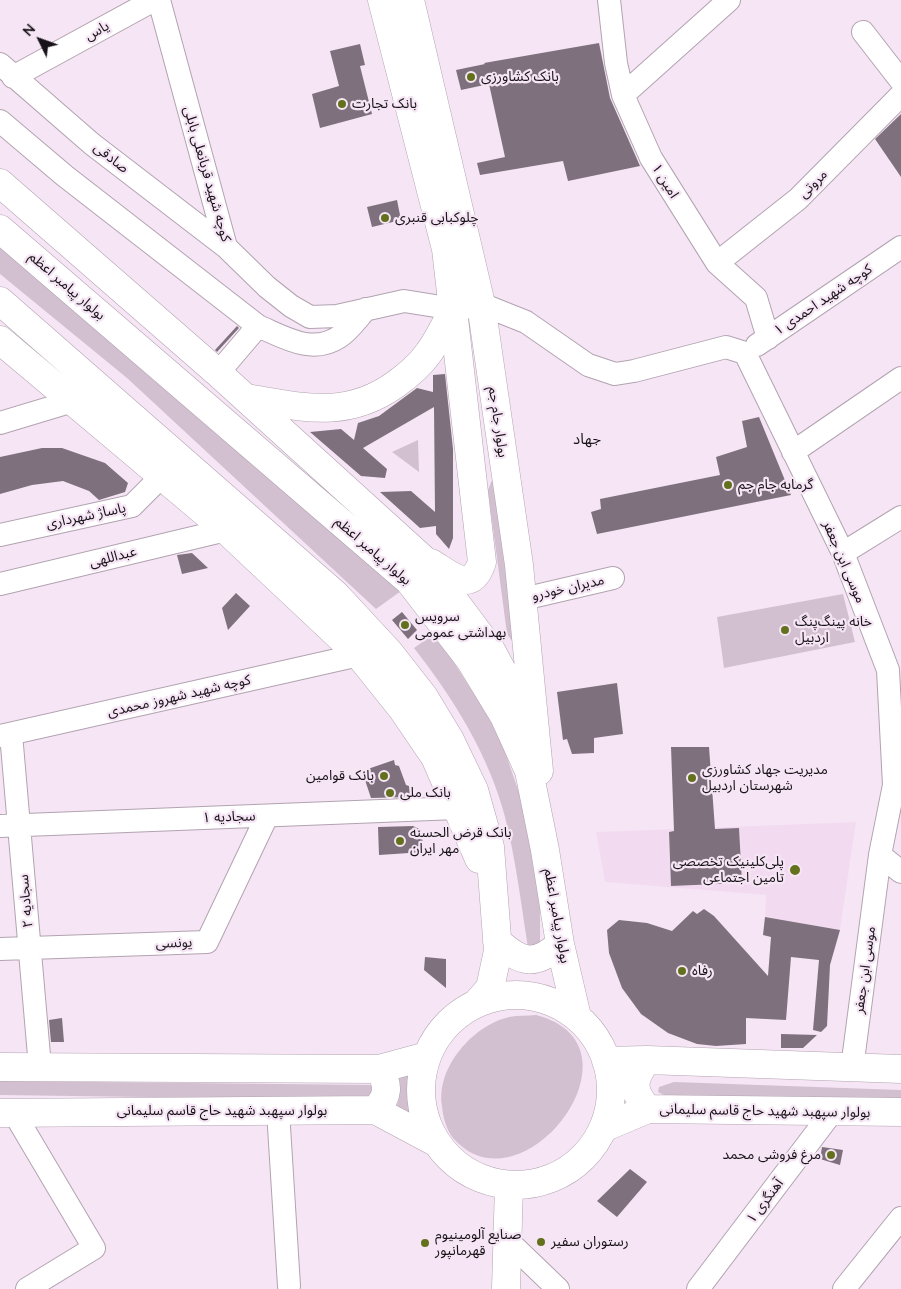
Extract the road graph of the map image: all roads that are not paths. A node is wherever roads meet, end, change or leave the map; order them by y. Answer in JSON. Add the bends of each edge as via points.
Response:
{"nodes":[{"id":1,"x":154,"y":0,"type":"edge"},
{"id":2,"x":159,"y":0,"type":"edge"},
{"id":3,"x":382,"y":0,"type":"edge"},
{"id":4,"x":410,"y":0,"type":"edge"},
{"id":5,"x":609,"y":0,"type":"edge"},
{"id":6,"x":729,"y":0,"type":"edge"},
{"id":7,"x":863,"y":32,"type":"dead end"},
{"id":8,"x":7,"y":70,"type":"edge"},
{"id":9,"x":429,"y":74,"type":"junction"},
{"id":10,"x":401,"y":78,"type":"junction"},
{"id":11,"x":901,"y":81,"type":"edge"},
{"id":12,"x":623,"y":95,"type":"junction"},
{"id":13,"x":901,"y":95,"type":"edge"},
{"id":14,"x":0,"y":121,"type":"edge"},
{"id":15,"x":0,"y":182,"type":"edge"},
{"id":16,"x":0,"y":229,"type":"edge"},
{"id":17,"x":226,"y":247,"type":"junction"},
{"id":18,"x":901,"y":247,"type":"edge"},
{"id":19,"x":717,"y":263,"type":"junction"},
{"id":20,"x":0,"y":301,"type":"edge"},
{"id":21,"x":481,"y":304,"type":"junction"},
{"id":22,"x":454,"y":308,"type":"junction"},
{"id":23,"x":366,"y":310,"type":"junction"},
{"id":24,"x":258,"y":326,"type":"junction"},
{"id":25,"x":768,"y":338,"type":"junction"},
{"id":26,"x":0,"y":340,"type":"edge"},
{"id":27,"x":745,"y":353,"type":"junction"},
{"id":28,"x":210,"y":365,"type":"junction"},
{"id":29,"x":901,"y":378,"type":"edge"},
{"id":30,"x":178,"y":382,"type":"junction"},
{"id":31,"x":246,"y":398,"type":"junction"},
{"id":32,"x":73,"y":401,"type":"junction"},
{"id":33,"x":0,"y":423,"type":"edge"},
{"id":34,"x":793,"y":452,"type":"junction"},
{"id":35,"x":504,"y":459,"type":"junction"},
{"id":36,"x":471,"y":464,"type":"junction"},
{"id":37,"x":161,"y":477,"type":"junction"},
{"id":38,"x":901,"y":517,"type":"edge"},
{"id":39,"x":226,"y":530,"type":"junction"},
{"id":40,"x":0,"y":535,"type":"edge"},
{"id":41,"x":843,"y":553,"type":"junction"},
{"id":42,"x":423,"y":559,"type":"junction"},
{"id":43,"x":613,"y":578,"type":"dead end"},
{"id":44,"x":0,"y":584,"type":"edge"},
{"id":45,"x":523,"y":598,"type":"junction"},
{"id":46,"x":359,"y":655,"type":"junction"},
{"id":47,"x":895,"y":667,"type":"edge"},
{"id":48,"x":535,"y":731,"type":"junction"},
{"id":49,"x":6,"y":735,"type":"edge"},
{"id":50,"x":457,"y":808,"type":"junction"},
{"id":51,"x":267,"y":816,"type":"junction"},
{"id":52,"x":10,"y":825,"type":"edge"},
{"id":53,"x":545,"y":850,"type":"junction"},
{"id":54,"x":880,"y":855,"type":"junction"},
{"id":55,"x":901,"y":872,"type":"edge"},
{"id":56,"x":494,"y":893,"type":"junction"},
{"id":57,"x":497,"y":940,"type":"junction"},
{"id":58,"x":560,"y":944,"type":"junction"},
{"id":59,"x":30,"y":948,"type":"junction"},
{"id":60,"x":0,"y":949,"type":"edge"},
{"id":61,"x":476,"y":1004,"type":"junction"},
{"id":62,"x":578,"y":1017,"type":"junction"},
{"id":63,"x":427,"y":1056,"type":"junction"},
{"id":64,"x":647,"y":1060,"type":"junction"},
{"id":65,"x":606,"y":1061,"type":"junction"},
{"id":66,"x":0,"y":1067,"type":"edge"},
{"id":67,"x":40,"y":1067,"type":"junction"},
{"id":68,"x":852,"y":1068,"type":"junction"},
{"id":69,"x":379,"y":1069,"type":"junction"},
{"id":70,"x":901,"y":1069,"type":"edge"},
{"id":71,"x":648,"y":1109,"type":"junction"},
{"id":72,"x":375,"y":1110,"type":"junction"},
{"id":73,"x":278,"y":1111,"type":"junction"},
{"id":74,"x":832,"y":1112,"type":"junction"},
{"id":75,"x":901,"y":1112,"type":"edge"},
{"id":76,"x":7,"y":1113,"type":"edge"},
{"id":77,"x":603,"y":1128,"type":"junction"},
{"id":78,"x":435,"y":1142,"type":"junction"},
{"id":79,"x":509,"y":1186,"type":"junction"},
{"id":80,"x":901,"y":1218,"type":"edge"},
{"id":81,"x":507,"y":1240,"type":"junction"},
{"id":82,"x":289,"y":1286,"type":"dead end"},
{"id":83,"x":27,"y":1289,"type":"edge"},
{"id":84,"x":506,"y":1289,"type":"edge"},
{"id":85,"x":558,"y":1289,"type":"edge"},
{"id":86,"x":698,"y":1289,"type":"edge"},
{"id":87,"x":844,"y":1289,"type":"edge"}],
"edges":[{"from":1,"to":8,"type":"street","name":"یاس"},
{"from":2,"to":17,"type":"street","name":"کوچه شهید قربانعلی بابلی"},
{"from":3,"to":10,"type":"main road"},
{"from":4,"to":9,"type":"main road","name":"بولوار جام جم"},
{"from":5,"to":12,"type":"street","name":"امین ۱"},
{"from":6,"to":12,"type":"street"},
{"from":7,"to":11,"type":"street"},
{"from":8,"to":17,"type":"street","name":"صادقی","via":[[92,144]]},
{"from":9,"to":10,"type":"main road"},
{"from":9,"to":21,"type":"main road","name":"بولوار جام جم"},
{"from":10,"to":22,"type":"main road","via":[[446,249]]},
{"from":12,"to":19,"type":"street","name":"امین ۱","via":[[651,158]]},
{"from":13,"to":19,"type":"street","name":"مروتی","via":[[798,199]]},
{"from":14,"to":24,"type":"street","via":[[65,176]]},
{"from":15,"to":28,"type":"main road","name":"بولوار پیامبر اعظم"},
{"from":16,"to":30,"type":"main road","name":"بولوار پیامبر اعظم"},
{"from":17,"to":23,"type":"street","name":"کوچه شهید قربانعلی بابلی","via":[[267,287],[310,317]]},
{"from":18,"to":25,"type":"street","name":"کوچه شهید احمدی ۱"},
{"from":19,"to":25,"type":"street","name":"امین ۱","via":[[756,298]]},
{"from":20,"to":56,"type":"main road","via":[[336,595],[388,651],[424,697],[450,740],[474,790],[490,847]]},
{"from":21,"to":22,"type":"main road"},
{"from":21,"to":27,"type":"street","via":[[526,322],[588,366],[615,374],[726,347]]},
{"from":21,"to":35,"type":"main road","name":"بولوار جام جم"},
{"from":22,"to":23,"type":"street","name":"کوچه شهید قربانعلی بابلی","via":[[404,301]]},
{"from":22,"to":31,"type":"main road","via":[[427,356],[404,378],[365,402],[312,407]]},
{"from":22,"to":36,"type":"main road"},
{"from":23,"to":24,"type":"street","via":[[339,337],[316,347],[294,342]]},
{"from":24,"to":28,"type":"street"},
{"from":25,"to":27,"type":"street","name":"کوچه شهید احمدی ۱"},
{"from":26,"to":32,"type":"main road"},
{"from":27,"to":34,"type":"street","name":"موسی ابن جعفر"},
{"from":28,"to":30,"type":"main road"},
{"from":28,"to":31,"type":"main road","name":"بولوار پیامبر اعظم"},
{"from":29,"to":34,"type":"street"},
{"from":30,"to":53,"type":"main road","name":"بولوار پیامبر اعظم","via":[[409,581],[432,610],[470,660],[519,744],[529,771]]},
{"from":31,"to":42,"type":"main road","name":"بولوار پیامبر اعظم"},
{"from":32,"to":33,"type":"street"},
{"from":32,"to":37,"type":"main road"},
{"from":34,"to":41,"type":"street","name":"موسی ابن جعفر"},
{"from":35,"to":36,"type":"main road"},
{"from":35,"to":45,"type":"main road","name":"بولوار جام جم"},
{"from":36,"to":42,"type":"main road","via":[[482,562],[478,573],[470,580],[461,581]]},
{"from":37,"to":39,"type":"main road"},
{"from":37,"to":40,"type":"street","name":"پاساژ شهرداری","via":[[132,506]]},
{"from":38,"to":41,"type":"street"},
{"from":39,"to":44,"type":"street","name":"عبداللهی"},
{"from":39,"to":46,"type":"main road"},
{"from":41,"to":47,"type":"street","name":"موسی ابن جعفر"},
{"from":42,"to":48,"type":"main road","name":"بولوار پیامبر اعظم","via":[[491,650]]},
{"from":43,"to":45,"type":"street","name":"مدیران خودرو"},
{"from":45,"to":48,"type":"main road","name":"بولوار جام جم"},
{"from":46,"to":49,"type":"street","name":"کوچه شهید شهروز محمدی"},
{"from":46,"to":50,"type":"main road","via":[[435,757]]},
{"from":47,"to":54,"type":"street","name":"موسی ابن جعفر","via":[[894,785]]},
{"from":48,"to":53,"type":"main road","name":"بولوار جام جم"},
{"from":49,"to":52,"type":"street","name":"سجادیه ۲"},
{"from":50,"to":51,"type":"street","name":"سجادیه ۱"},
{"from":50,"to":56,"type":"main road"},
{"from":51,"to":52,"type":"street","name":"سجادیه ۱"},
{"from":51,"to":59,"type":"street","name":"یونسی","via":[[207,942]]},
{"from":52,"to":59,"type":"street","name":"سجادیه ۲"},
{"from":53,"to":58,"type":"main road","name":"بولوار پیامبر اعظم"},
{"from":54,"to":55,"type":"street"},
{"from":54,"to":68,"type":"street","name":"موسی ابن جعفر"},
{"from":56,"to":57,"type":"main road"},
{"from":57,"to":58,"type":"main road","via":[[512,954],[527,960],[546,957]]},
{"from":57,"to":61,"type":"main road","via":[[498,951],[490,988]]},
{"from":58,"to":62,"type":"main road","name":"بولوار پیامبر اعظم"},
{"from":59,"to":60,"type":"street","name":"یونسی"},
{"from":59,"to":67,"type":"street","name":"سجادیه ۲"},
{"from":61,"to":62,"type":"main road","via":[[502,996],[529,996],[555,1003]]},
{"from":61,"to":63,"type":"main road","via":[[455,1017],[438,1034]]},
{"from":62,"to":65,"type":"main road","via":[[595,1037]]},
{"from":63,"to":69,"type":"main road"},
{"from":63,"to":78,"type":"main road","via":[[420,1085],[423,1114]]},
{"from":64,"to":65,"type":"main road"},
{"from":64,"to":68,"type":"main road"},
{"from":64,"to":71,"type":"main road","via":[[634,1084],[638,1098]]},
{"from":65,"to":77,"type":"main road","via":[[610,1106]]},
{"from":66,"to":67,"type":"main road"},
{"from":67,"to":69,"type":"main road"},
{"from":68,"to":70,"type":"main road"},
{"from":69,"to":72,"type":"main road","via":[[387,1081],[387,1092]]},
{"from":71,"to":74,"type":"main road","name":"بولوار سپهبد شهید حاج قاسم سلیمانی"},
{"from":71,"to":77,"type":"main road","name":"بولوار سپهبد شهید حاج قاسم سلیمانی"},
{"from":72,"to":73,"type":"main road","name":"بولوار سپهبد شهید حاج قاسم سلیمانی"},
{"from":72,"to":78,"type":"main road","name":"بولوار سپهبد شهید حاج قاسم سلیمانی"},
{"from":73,"to":76,"type":"main road","name":"بولوار سپهبد شهید حاج قاسم سلیمانی"},
{"from":73,"to":82,"type":"street"},
{"from":74,"to":75,"type":"main road","name":"بولوار سپهبد شهید حاج قاسم سلیمانی"},
{"from":74,"to":86,"type":"street","name":"آهنگری ۱"},
{"from":76,"to":83,"type":"street","via":[[94,1248]]},
{"from":77,"to":79,"type":"main road","via":[[587,1153],[565,1172],[538,1183]]},
{"from":78,"to":79,"type":"main road","via":[[455,1164],[480,1179]]},
{"from":79,"to":81,"type":"main road"},
{"from":80,"to":87,"type":"street"},
{"from":81,"to":84,"type":"main road"},
{"from":81,"to":85,"type":"street"}]}
